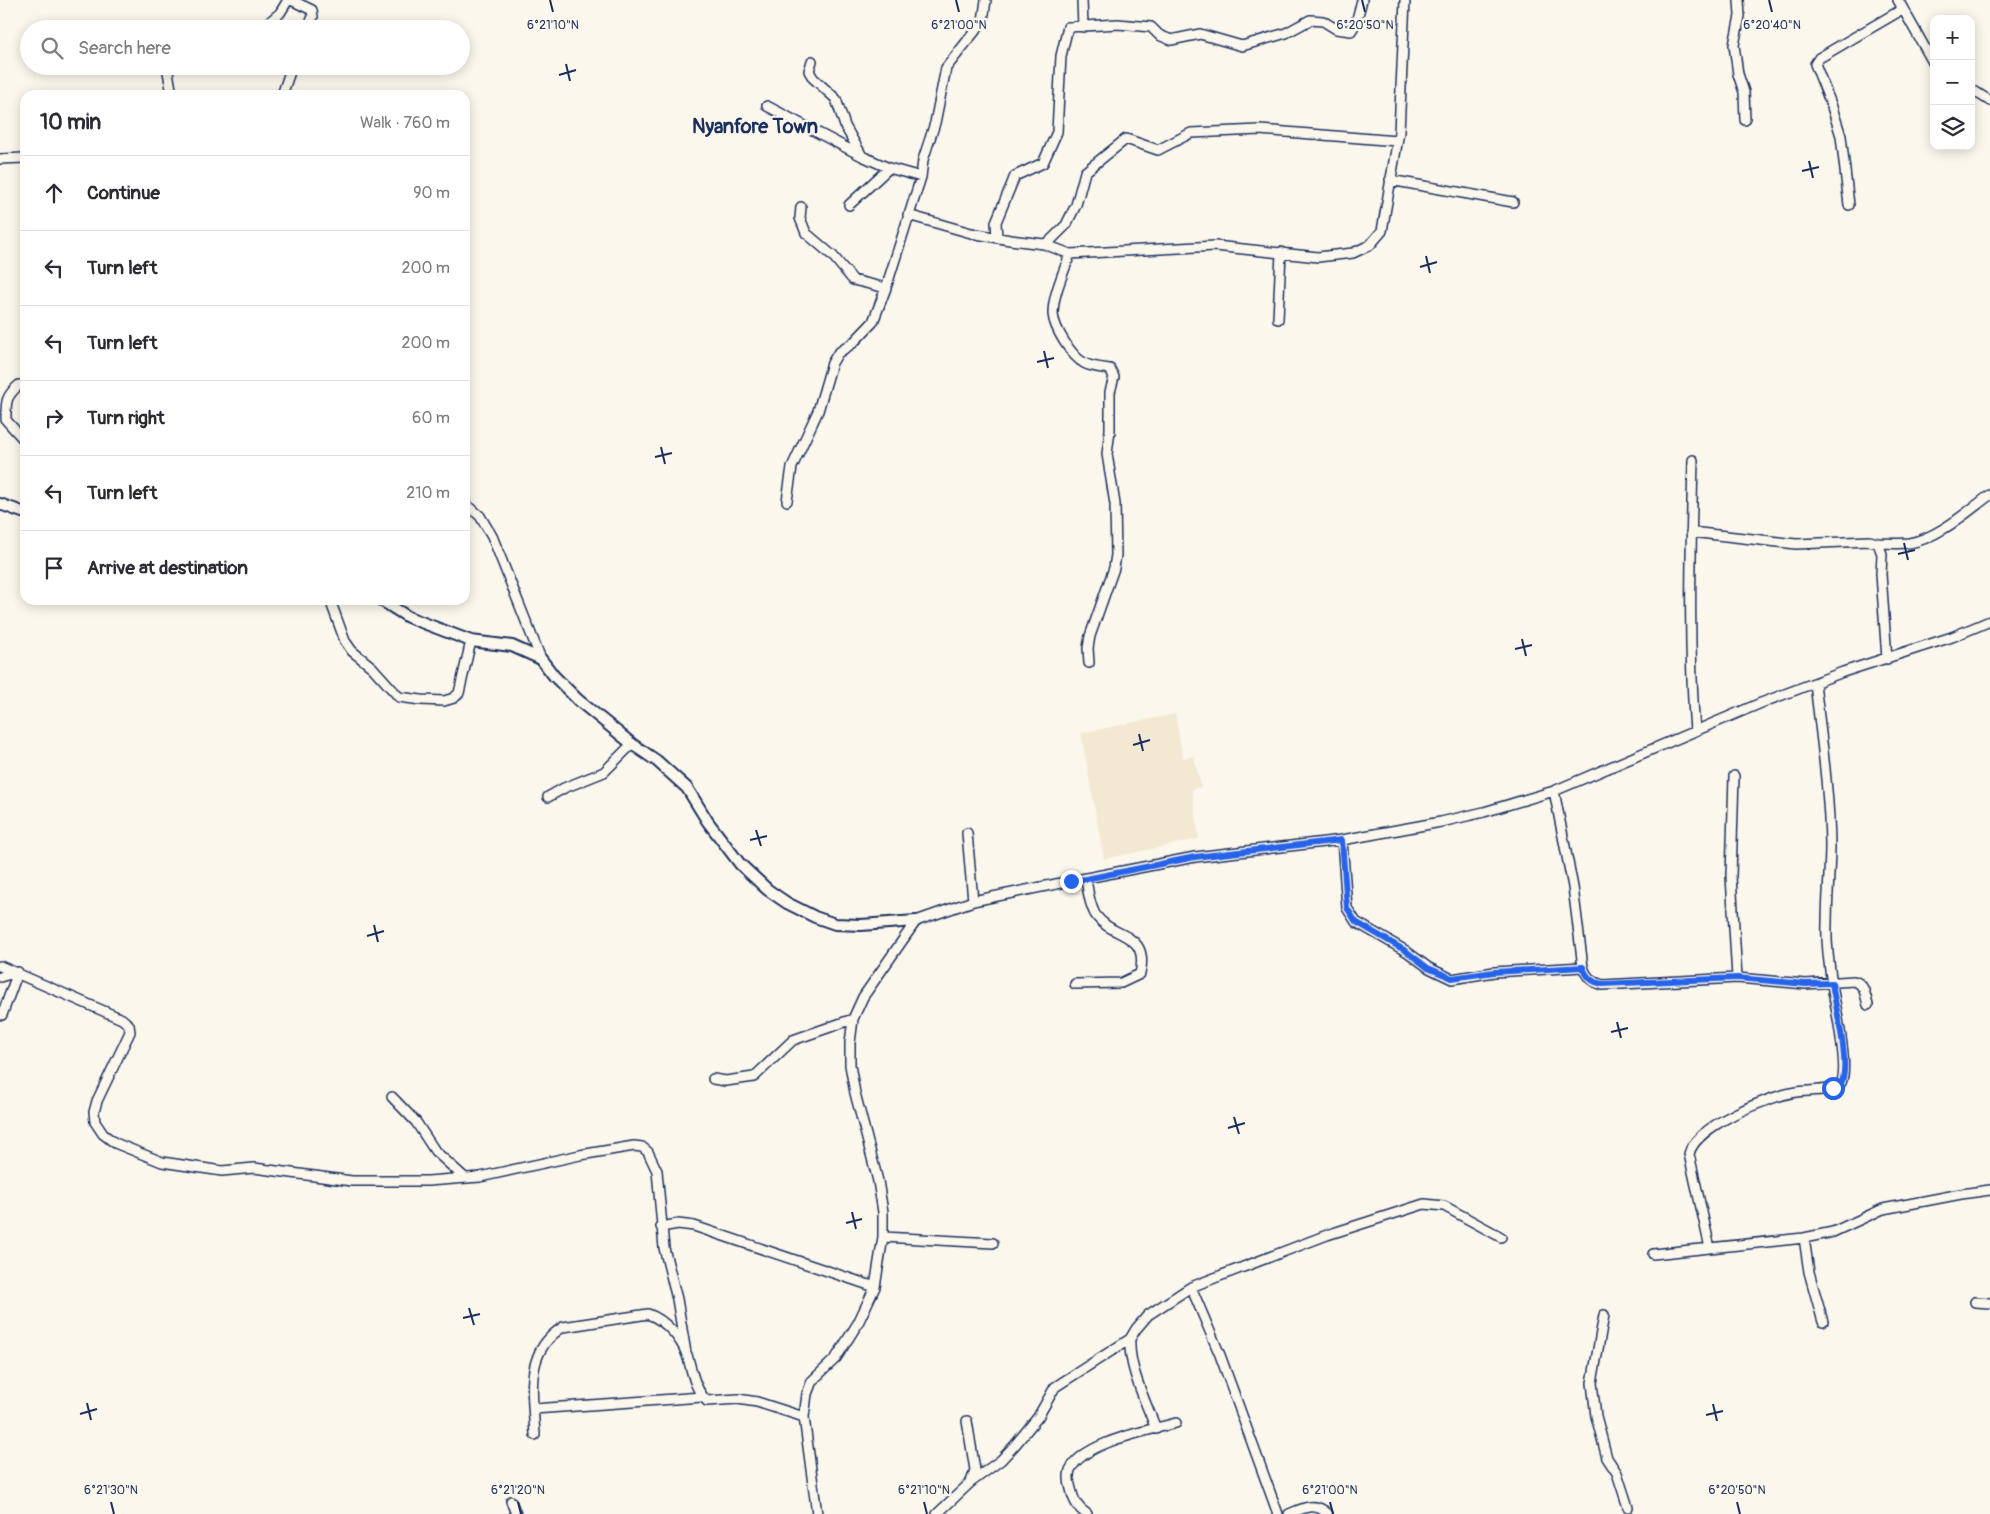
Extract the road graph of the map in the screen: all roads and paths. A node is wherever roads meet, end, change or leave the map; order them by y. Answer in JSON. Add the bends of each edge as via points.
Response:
{"nodes":[{"id":1,"x":289,"y":0,"type":"edge"},
{"id":2,"x":986,"y":0,"type":"edge"},
{"id":3,"x":1082,"y":0,"type":"edge"},
{"id":4,"x":1362,"y":0,"type":"edge"},
{"id":5,"x":1405,"y":0,"type":"edge"},
{"id":6,"x":1738,"y":0,"type":"edge"},
{"id":7,"x":1898,"y":0,"type":"edge"},
{"id":8,"x":1903,"y":9,"type":"junction"},
{"id":9,"x":272,"y":20,"type":"edge"},
{"id":10,"x":312,"y":20,"type":"edge"},
{"id":11,"x":1083,"y":27,"type":"junction"},
{"id":12,"x":1932,"y":60,"type":"edge"},
{"id":13,"x":812,"y":61,"type":"dead end"},
{"id":14,"x":169,"y":75,"type":"edge"},
{"id":15,"x":289,"y":75,"type":"edge"},
{"id":16,"x":171,"y":90,"type":"edge"},
{"id":17,"x":284,"y":90,"type":"edge"},
{"id":18,"x":1975,"y":92,"type":"edge"},
{"id":19,"x":1990,"y":101,"type":"edge"},
{"id":20,"x":767,"y":106,"type":"dead end"},
{"id":21,"x":1745,"y":120,"type":"dead end"},
{"id":22,"x":1397,"y":141,"type":"junction"},
{"id":23,"x":862,"y":156,"type":"junction"},
{"id":24,"x":20,"y":158,"type":"edge"},
{"id":25,"x":0,"y":159,"type":"edge"},
{"id":26,"x":889,"y":168,"type":"junction"},
{"id":27,"x":921,"y":177,"type":"junction"},
{"id":28,"x":1390,"y":180,"type":"junction"},
{"id":29,"x":1513,"y":202,"type":"dead end"},
{"id":30,"x":850,"y":205,"type":"dead end"},
{"id":31,"x":1849,"y":205,"type":"dead end"},
{"id":32,"x":801,"y":207,"type":"dead end"},
{"id":33,"x":908,"y":215,"type":"junction"},
{"id":34,"x":998,"y":238,"type":"junction"},
{"id":35,"x":1044,"y":244,"type":"junction"},
{"id":36,"x":1281,"y":252,"type":"junction"},
{"id":37,"x":1070,"y":254,"type":"junction"},
{"id":38,"x":886,"y":288,"type":"junction"},
{"id":39,"x":1278,"y":319,"type":"dead end"},
{"id":40,"x":20,"y":385,"type":"edge"},
{"id":41,"x":20,"y":435,"type":"edge"},
{"id":42,"x":1693,"y":460,"type":"dead end"},
{"id":43,"x":1990,"y":495,"type":"edge"},
{"id":44,"x":788,"y":501,"type":"dead end"},
{"id":45,"x":0,"y":504,"type":"edge"},
{"id":46,"x":470,"y":507,"type":"edge"},
{"id":47,"x":20,"y":511,"type":"edge"},
{"id":48,"x":1691,"y":532,"type":"junction"},
{"id":49,"x":1878,"y":544,"type":"junction"},
{"id":50,"x":332,"y":605,"type":"edge"},
{"id":51,"x":389,"y":605,"type":"edge"},
{"id":52,"x":1990,"y":621,"type":"edge"},
{"id":53,"x":471,"y":641,"type":"junction"},
{"id":54,"x":541,"y":659,"type":"junction"},
{"id":55,"x":1887,"y":659,"type":"junction"},
{"id":56,"x":1089,"y":663,"type":"dead end"},
{"id":57,"x":1815,"y":683,"type":"junction"},
{"id":58,"x":1695,"y":730,"type":"junction"},
{"id":59,"x":632,"y":744,"type":"junction"},
{"id":60,"x":1734,"y":776,"type":"dead end"},
{"id":61,"x":1554,"y":792,"type":"junction"},
{"id":62,"x":548,"y":797,"type":"dead end"},
{"id":63,"x":967,"y":833,"type":"dead end"},
{"id":64,"x":1342,"y":840,"type":"junction"},
{"id":65,"x":1086,"y":879,"type":"junction"},
{"id":66,"x":973,"y":901,"type":"junction"},
{"id":67,"x":916,"y":921,"type":"junction"},
{"id":68,"x":0,"y":966,"type":"edge"},
{"id":69,"x":1583,"y":967,"type":"junction"},
{"id":70,"x":18,"y":972,"type":"junction"},
{"id":71,"x":0,"y":977,"type":"edge"},
{"id":72,"x":1737,"y":978,"type":"junction"},
{"id":73,"x":1832,"y":983,"type":"junction"},
{"id":74,"x":1075,"y":984,"type":"dead end"},
{"id":75,"x":1868,"y":1005,"type":"dead end"},
{"id":76,"x":2,"y":1015,"type":"dead end"},
{"id":77,"x":853,"y":1019,"type":"junction"},
{"id":78,"x":713,"y":1079,"type":"dead end"},
{"id":79,"x":392,"y":1097,"type":"dead end"},
{"id":80,"x":464,"y":1178,"type":"junction"},
{"id":81,"x":1990,"y":1190,"type":"edge"},
{"id":82,"x":661,"y":1227,"type":"junction"},
{"id":83,"x":883,"y":1237,"type":"junction"},
{"id":84,"x":1501,"y":1237,"type":"dead end"},
{"id":85,"x":1804,"y":1238,"type":"junction"},
{"id":86,"x":993,"y":1243,"type":"dead end"},
{"id":87,"x":1710,"y":1248,"type":"junction"},
{"id":88,"x":1652,"y":1254,"type":"dead end"},
{"id":89,"x":875,"y":1287,"type":"junction"},
{"id":90,"x":1191,"y":1287,"type":"junction"},
{"id":91,"x":1976,"y":1302,"type":"dead end"},
{"id":92,"x":1990,"y":1303,"type":"edge"},
{"id":93,"x":1604,"y":1315,"type":"dead end"},
{"id":94,"x":1823,"y":1322,"type":"dead end"},
{"id":95,"x":1130,"y":1339,"type":"junction"},
{"id":96,"x":686,"y":1353,"type":"junction"},
{"id":97,"x":702,"y":1397,"type":"junction"},
{"id":98,"x":534,"y":1409,"type":"junction"},
{"id":99,"x":804,"y":1417,"type":"junction"},
{"id":100,"x":967,"y":1421,"type":"dead end"},
{"id":101,"x":1176,"y":1423,"type":"dead end"},
{"id":102,"x":1156,"y":1429,"type":"junction"},
{"id":103,"x":535,"y":1434,"type":"dead end"},
{"id":104,"x":970,"y":1482,"type":"junction"},
{"id":105,"x":511,"y":1501,"type":"dead end"},
{"id":106,"x":1628,"y":1507,"type":"dead end"},
{"id":107,"x":516,"y":1514,"type":"edge"},
{"id":108,"x":817,"y":1514,"type":"edge"},
{"id":109,"x":937,"y":1514,"type":"edge"},
{"id":110,"x":1087,"y":1514,"type":"edge"},
{"id":111,"x":1278,"y":1514,"type":"edge"},
{"id":112,"x":1289,"y":1514,"type":"edge"},
{"id":113,"x":1328,"y":1514,"type":"edge"}],
"edges":[{"from":1,"to":9,"type":"street"},
{"from":1,"to":10,"type":"street","via":[[312,10]]},
{"from":2,"to":27,"type":"street","via":[[983,21],[946,68]]},
{"from":3,"to":11,"type":"street"},
{"from":4,"to":11,"type":"street","via":[[1351,31],[1310,20],[1286,33],[1242,46],[1200,34],[1171,40],[1151,27],[1118,24]]},
{"from":5,"to":22,"type":"street"},
{"from":6,"to":21,"type":"street","via":[[1740,16],[1734,45],[1744,92]]},
{"from":7,"to":8,"type":"street"},
{"from":8,"to":12,"type":"street"},
{"from":8,"to":31,"type":"street","via":[[1819,58],[1815,64],[1841,136]]},
{"from":11,"to":34,"type":"street","via":[[1068,27],[1061,56],[1057,132],[1043,163],[1016,176],[996,222]]},
{"from":13,"to":23,"type":"street","via":[[809,71],[836,99],[845,126]]},
{"from":14,"to":16,"type":"street"},
{"from":15,"to":17,"type":"street"},
{"from":18,"to":19,"type":"street"},
{"from":20,"to":23,"type":"street"},
{"from":22,"to":28,"type":"street"},
{"from":22,"to":35,"type":"street","via":[[1260,130],[1201,132],[1191,133],[1158,150],[1126,139],[1085,172],[1066,225]]},
{"from":23,"to":26,"type":"street"},
{"from":24,"to":25,"type":"street"},
{"from":26,"to":27,"type":"street"},
{"from":26,"to":30,"type":"street"},
{"from":27,"to":33,"type":"street"},
{"from":28,"to":29,"type":"street"},
{"from":28,"to":36,"type":"street","via":[[1382,231],[1370,245],[1353,253],[1318,257]]},
{"from":32,"to":38,"type":"street","via":[[800,218],[806,233],[833,256],[853,280]]},
{"from":33,"to":34,"type":"street"},
{"from":33,"to":38,"type":"street"},
{"from":34,"to":35,"type":"street"},
{"from":35,"to":37,"type":"street"},
{"from":36,"to":37,"type":"street","via":[[1215,246]]},
{"from":36,"to":39,"type":"street"},
{"from":37,"to":56,"type":"street","via":[[1053,315],[1062,337],[1077,357],[1084,363],[1110,369],[1114,377],[1110,392],[1107,454],[1115,504],[1116,555],[1090,636]]},
{"from":38,"to":44,"type":"street","via":[[873,322],[853,344],[838,353],[832,363],[818,411],[792,467]]},
{"from":40,"to":41,"type":"street","via":[[6,399],[6,420]]},
{"from":42,"to":48,"type":"street"},
{"from":43,"to":49,"type":"street","via":[[1923,539]]},
{"from":45,"to":47,"type":"street"},
{"from":46,"to":54,"type":"street","via":[[480,516],[492,536]]},
{"from":48,"to":49,"type":"street","via":[[1796,544],[1869,541]]},
{"from":48,"to":58,"type":"street","via":[[1691,677]]},
{"from":49,"to":55,"type":"street","via":[[1882,554]]},
{"from":50,"to":53,"type":"street","via":[[352,651],[372,667],[399,697],[444,701],[454,698],[459,693]]},
{"from":51,"to":53,"type":"street","via":[[408,617]]},
{"from":52,"to":55,"type":"street"},
{"from":53,"to":54,"type":"street","via":[[512,646]]},
{"from":54,"to":59,"type":"street","via":[[578,700]]},
{"from":55,"to":57,"type":"street"},
{"from":57,"to":58,"type":"street"},
{"from":57,"to":73,"type":"street","via":[[1829,833],[1827,925]]},
{"from":58,"to":61,"type":"street"},
{"from":59,"to":62,"type":"street","via":[[604,772]]},
{"from":59,"to":67,"type":"street","via":[[687,788],[740,864],[786,903],[835,924]]},
{"from":60,"to":72,"type":"street","via":[[1731,876]]},
{"from":61,"to":64,"type":"street","via":[[1441,822]]},
{"from":61,"to":69,"type":"street","via":[[1573,887]]},
{"from":63,"to":66,"type":"street"},
{"from":64,"to":65,"type":"street","via":[[1195,857]]},
{"from":64,"to":69,"type":"street","via":[[1347,908],[1351,916],[1428,968],[1452,978]]},
{"from":65,"to":66,"type":"street"},
{"from":65,"to":74,"type":"street","via":[[1096,914],[1104,924],[1128,936],[1141,950],[1143,962],[1140,974],[1121,983]]},
{"from":66,"to":67,"type":"street"},
{"from":67,"to":77,"type":"street","via":[[862,997]]},
{"from":68,"to":70,"type":"street"},
{"from":69,"to":72,"type":"street","via":[[1593,982],[1603,984]]},
{"from":70,"to":71,"type":"street"},
{"from":70,"to":76,"type":"street"},
{"from":70,"to":80,"type":"street","via":[[129,1025],[130,1032],[94,1112],[95,1122],[104,1134],[130,1150],[162,1162],[222,1171],[254,1168],[352,1181]]},
{"from":72,"to":73,"type":"street","via":[[1797,984]]},
{"from":73,"to":75,"type":"street","via":[[1860,982]]},
{"from":73,"to":87,"type":"street","via":[[1844,1056],[1843,1079],[1839,1085],[1797,1091],[1758,1102],[1714,1126],[1691,1145],[1689,1154]]},
{"from":77,"to":78,"type":"street","via":[[793,1040],[754,1077],[726,1081]]},
{"from":77,"to":83,"type":"street","via":[[850,1065],[878,1181]]},
{"from":79,"to":80,"type":"street","via":[[416,1122],[435,1151]]},
{"from":80,"to":82,"type":"street","via":[[580,1154],[642,1147],[657,1171]]},
{"from":81,"to":85,"type":"street","via":[[1883,1209],[1833,1232]]},
{"from":82,"to":89,"type":"street","via":[[694,1226]]},
{"from":82,"to":96,"type":"street"},
{"from":83,"to":86,"type":"street"},
{"from":83,"to":89,"type":"street"},
{"from":84,"to":90,"type":"street","via":[[1444,1206],[1424,1204],[1327,1235]]},
{"from":85,"to":87,"type":"street"},
{"from":85,"to":94,"type":"street","via":[[1809,1272]]},
{"from":87,"to":88,"type":"street"},
{"from":89,"to":99,"type":"street","via":[[845,1346],[812,1381]]},
{"from":90,"to":95,"type":"street","via":[[1148,1315]]},
{"from":90,"to":111,"type":"street","via":[[1220,1355]]},
{"from":91,"to":92,"type":"street"},
{"from":93,"to":106,"type":"street","via":[[1592,1383],[1596,1416],[1607,1458],[1617,1473]]},
{"from":95,"to":102,"type":"street","via":[[1134,1371]]},
{"from":95,"to":104,"type":"street","via":[[1055,1387],[1038,1417],[1015,1445],[1001,1460]]},
{"from":96,"to":97,"type":"street"},
{"from":96,"to":98,"type":"street","via":[[666,1325],[648,1314],[563,1327],[546,1341],[532,1369]]},
{"from":97,"to":98,"type":"street"},
{"from":97,"to":99,"type":"street","via":[[707,1401],[738,1399],[757,1402]]},
{"from":98,"to":103,"type":"street"},
{"from":99,"to":108,"type":"street"},
{"from":100,"to":104,"type":"street","via":[[975,1470]]},
{"from":101,"to":102,"type":"street"},
{"from":102,"to":110,"type":"street","via":[[1113,1442],[1078,1459],[1068,1477],[1076,1504]]},
{"from":104,"to":109,"type":"street"},
{"from":105,"to":107,"type":"street"},
{"from":112,"to":113,"type":"street","via":[[1316,1505]]}]}
